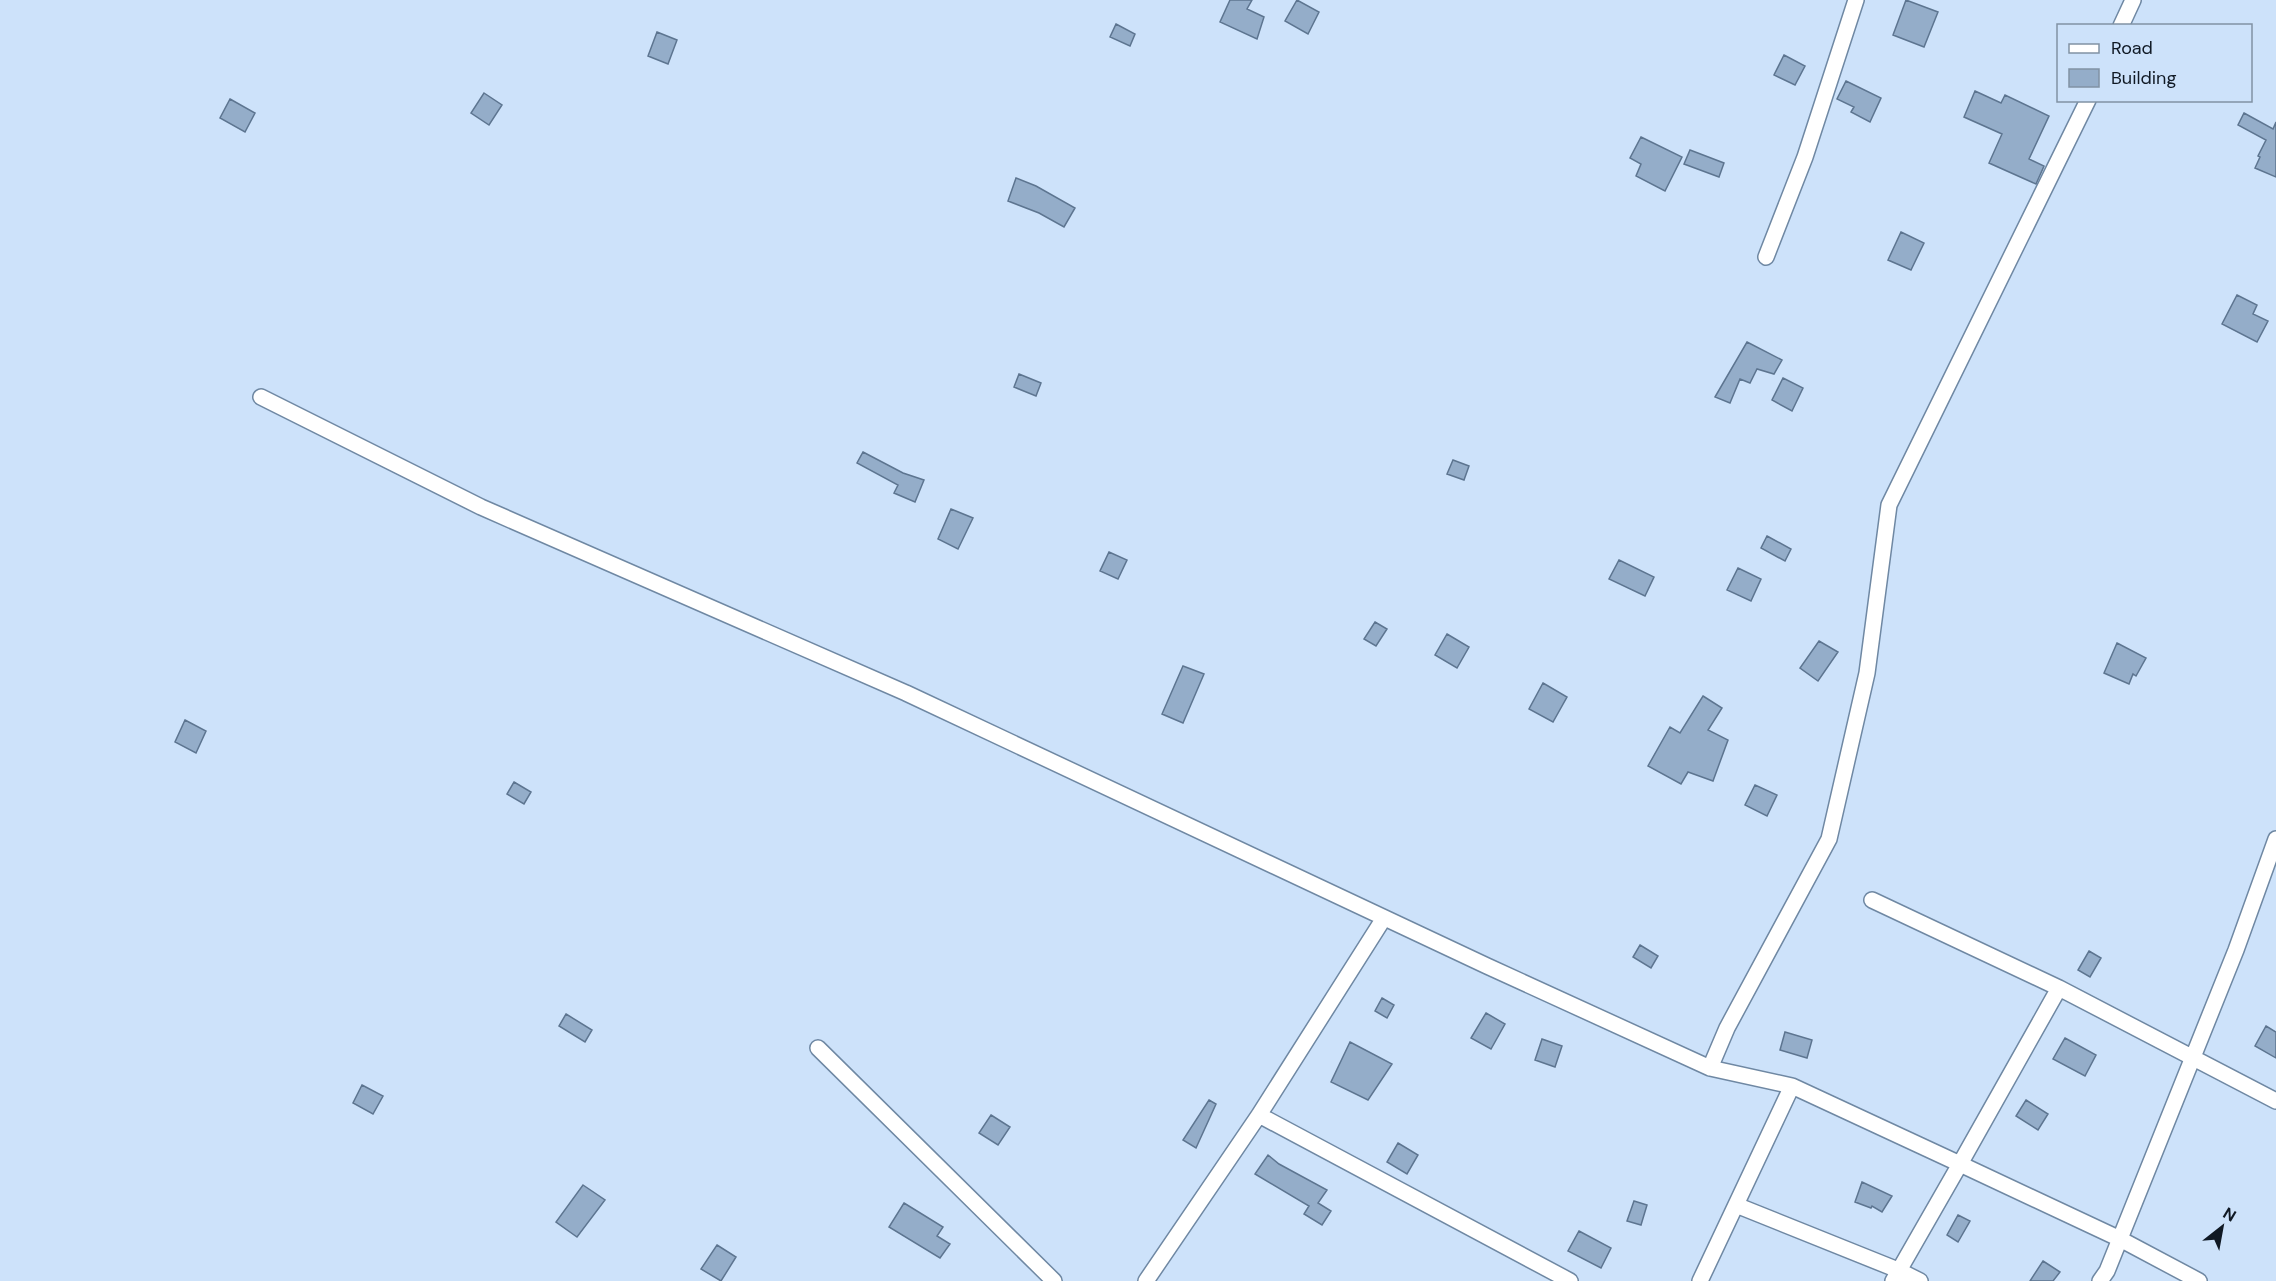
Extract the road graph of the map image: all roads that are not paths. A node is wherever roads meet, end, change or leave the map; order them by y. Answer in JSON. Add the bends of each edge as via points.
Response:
{"nodes":[{"id":1,"x":1856,"y":0,"type":"edge"},
{"id":2,"x":2133,"y":0,"type":"edge"},
{"id":3,"x":2122,"y":24,"type":"edge"},
{"id":4,"x":2087,"y":102,"type":"edge"},
{"id":5,"x":1766,"y":257,"type":"dead end"},
{"id":6,"x":261,"y":397,"type":"dead end"},
{"id":7,"x":2276,"y":839,"type":"edge"},
{"id":8,"x":1872,"y":900,"type":"dead end"},
{"id":9,"x":1384,"y":918,"type":"junction"},
{"id":10,"x":2059,"y":988,"type":"junction"},
{"id":11,"x":818,"y":1048,"type":"dead end"},
{"id":12,"x":2192,"y":1057,"type":"junction"},
{"id":13,"x":1710,"y":1068,"type":"junction"},
{"id":14,"x":1792,"y":1086,"type":"junction"},
{"id":15,"x":2276,"y":1101,"type":"edge"},
{"id":16,"x":1259,"y":1115,"type":"junction"},
{"id":17,"x":1960,"y":1164,"type":"junction"},
{"id":18,"x":1736,"y":1205,"type":"junction"},
{"id":19,"x":2120,"y":1239,"type":"junction"},
{"id":20,"x":1896,"y":1275,"type":"edge"},
{"id":21,"x":1054,"y":1281,"type":"edge"},
{"id":22,"x":1146,"y":1281,"type":"edge"},
{"id":23,"x":1569,"y":1281,"type":"edge"},
{"id":24,"x":1700,"y":1281,"type":"edge"},
{"id":25,"x":1920,"y":1281,"type":"edge"},
{"id":26,"x":2100,"y":1281,"type":"edge"},
{"id":27,"x":2199,"y":1281,"type":"edge"}],
"edges":[{"from":1,"to":5,"type":"street"},
{"from":2,"to":3,"type":"street"},
{"from":4,"to":13,"type":"street","via":[[1889,505],[1867,673],[1830,839],[1727,1028]]},
{"from":6,"to":9,"type":"street","via":[[481,507],[906,693]]},
{"from":7,"to":12,"type":"street"},
{"from":8,"to":10,"type":"street"},
{"from":9,"to":13,"type":"street"},
{"from":9,"to":16,"type":"street"},
{"from":10,"to":12,"type":"street"},
{"from":10,"to":17,"type":"street"},
{"from":11,"to":21,"type":"street"},
{"from":12,"to":15,"type":"street"},
{"from":12,"to":19,"type":"street"},
{"from":13,"to":14,"type":"street"},
{"from":14,"to":17,"type":"street"},
{"from":14,"to":18,"type":"street"},
{"from":16,"to":22,"type":"street"},
{"from":16,"to":23,"type":"street"},
{"from":17,"to":19,"type":"street"},
{"from":17,"to":20,"type":"street"},
{"from":18,"to":20,"type":"street"},
{"from":18,"to":24,"type":"street"},
{"from":19,"to":26,"type":"street"},
{"from":19,"to":27,"type":"street"},
{"from":20,"to":25,"type":"street"}]}
